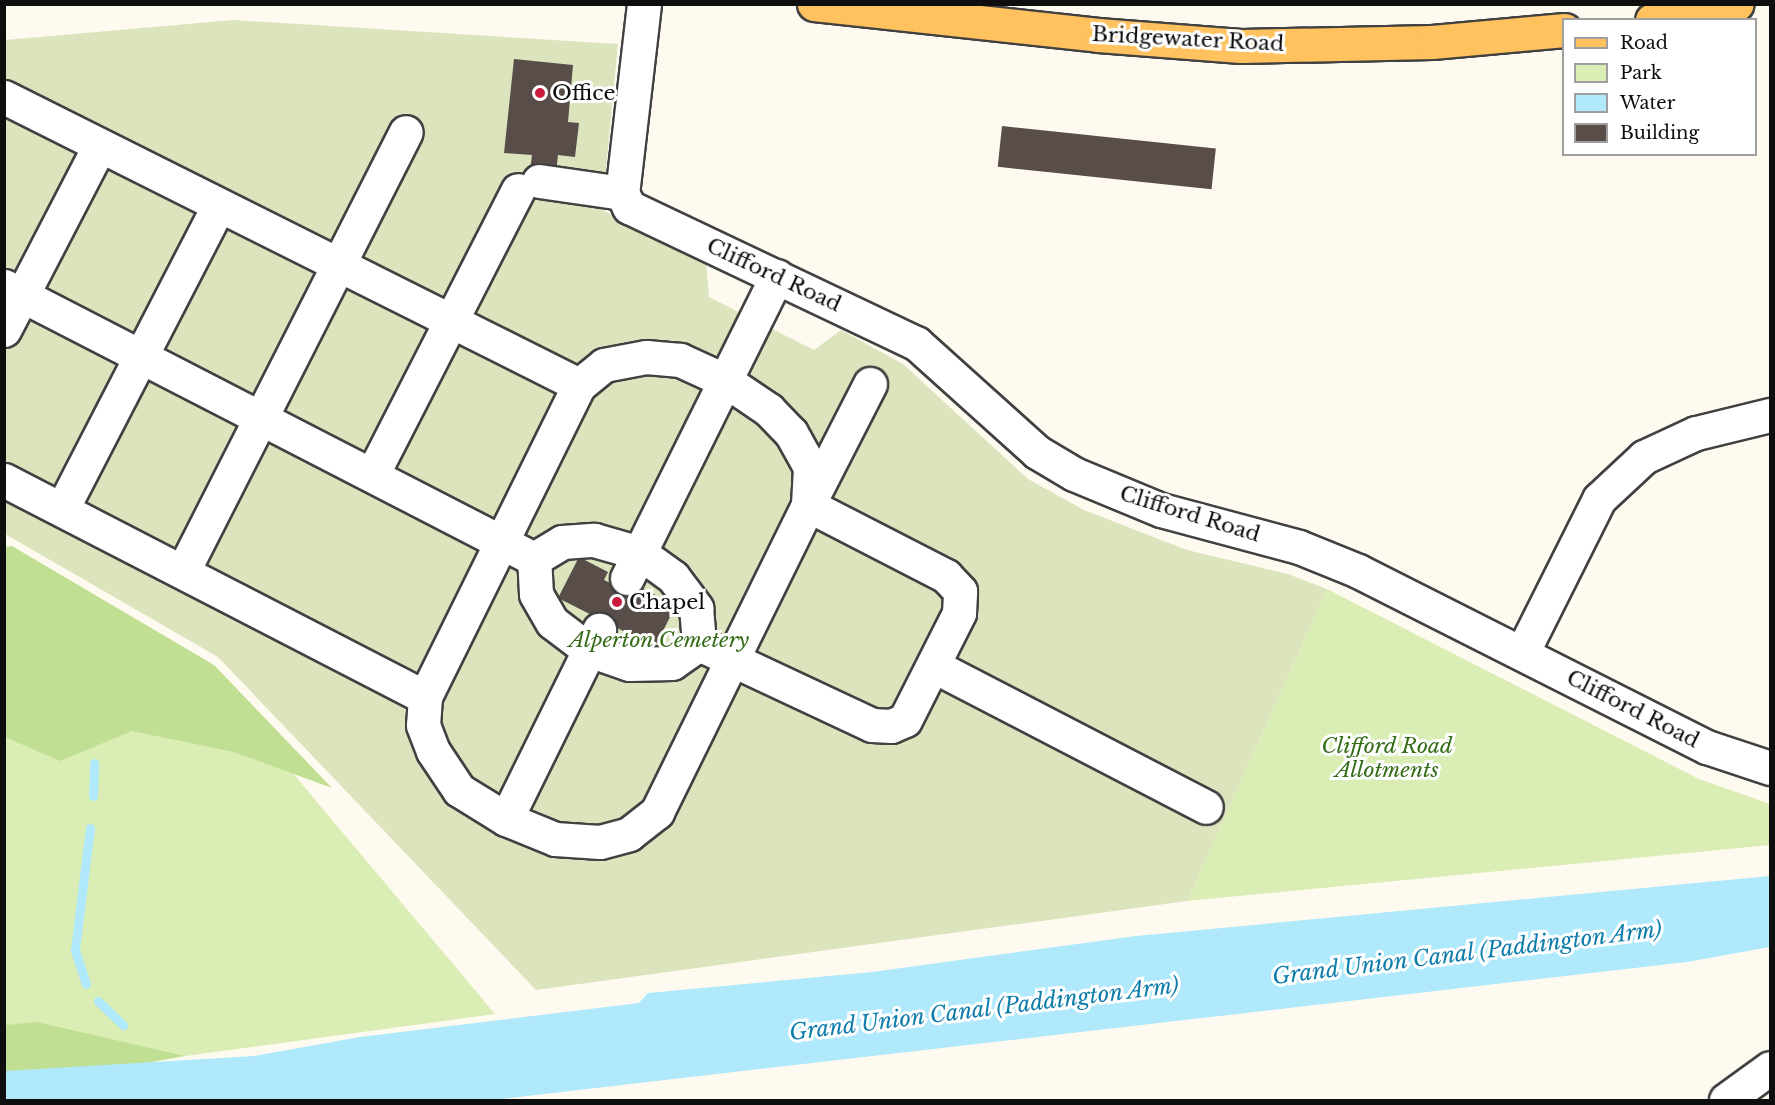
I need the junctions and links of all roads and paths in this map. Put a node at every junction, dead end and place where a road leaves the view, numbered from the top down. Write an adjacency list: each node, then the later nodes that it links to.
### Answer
1 (644, 4): 9 (street)
2 (814, 4): 5 (main road, Bridgewater Road)
3 (1737, 4): 4 (main road)
4 (1663, 18)
5 (1562, 30)
6 (4, 97): 8 (street)
7 (406, 132): 11 (street)
8 (100, 145): 10 (street); 13 (street)
9 (622, 193): 12 (street, Clifford Road); 14 (street)
10 (219, 205): 11 (street); 16 (street)
11 (338, 265): 14 (street); 21 (street)
12 (777, 276): 17 (street); 32 (street, Clifford Road)
13 (13, 291): 15 (street); 16 (street)
14 (451, 321): 19 (street); 22 (street)
15 (4, 330)
16 (140, 356): 21 (street); 25 (street)
17 (726, 381): 19 (street); 24 (street); 28 (street)
18 (870, 384): 24 (street)
19 (579, 385): 26 (street)
20 (1770, 415): 32 (street)
21 (260, 419): 22 (street); 29 (street)
22 (372, 475): 26 (street)
23 (4, 480): 25 (street)
24 (808, 505): 33 (street); 34 (street)
25 (62, 509): 29 (street)
26 (503, 542): 27 (street); 35 (street)
27 (534, 559): 28 (street); 30 (street)
28 (634, 566): 31 (street)
29 (183, 571): 35 (street)
30 (594, 640): 31 (street); 38 (street)
31 (699, 644): 33 (street)
32 (1522, 653): 36 (street, Clifford Road)
33 (732, 660): 34 (street); 38 (street)
34 (934, 666): 37 (street)
35 (425, 697): 38 (street)
36 (1770, 768)
37 (1206, 807)
38 (506, 819)
39 (1770, 1068): 40 (street)
40 (1726, 1101)

